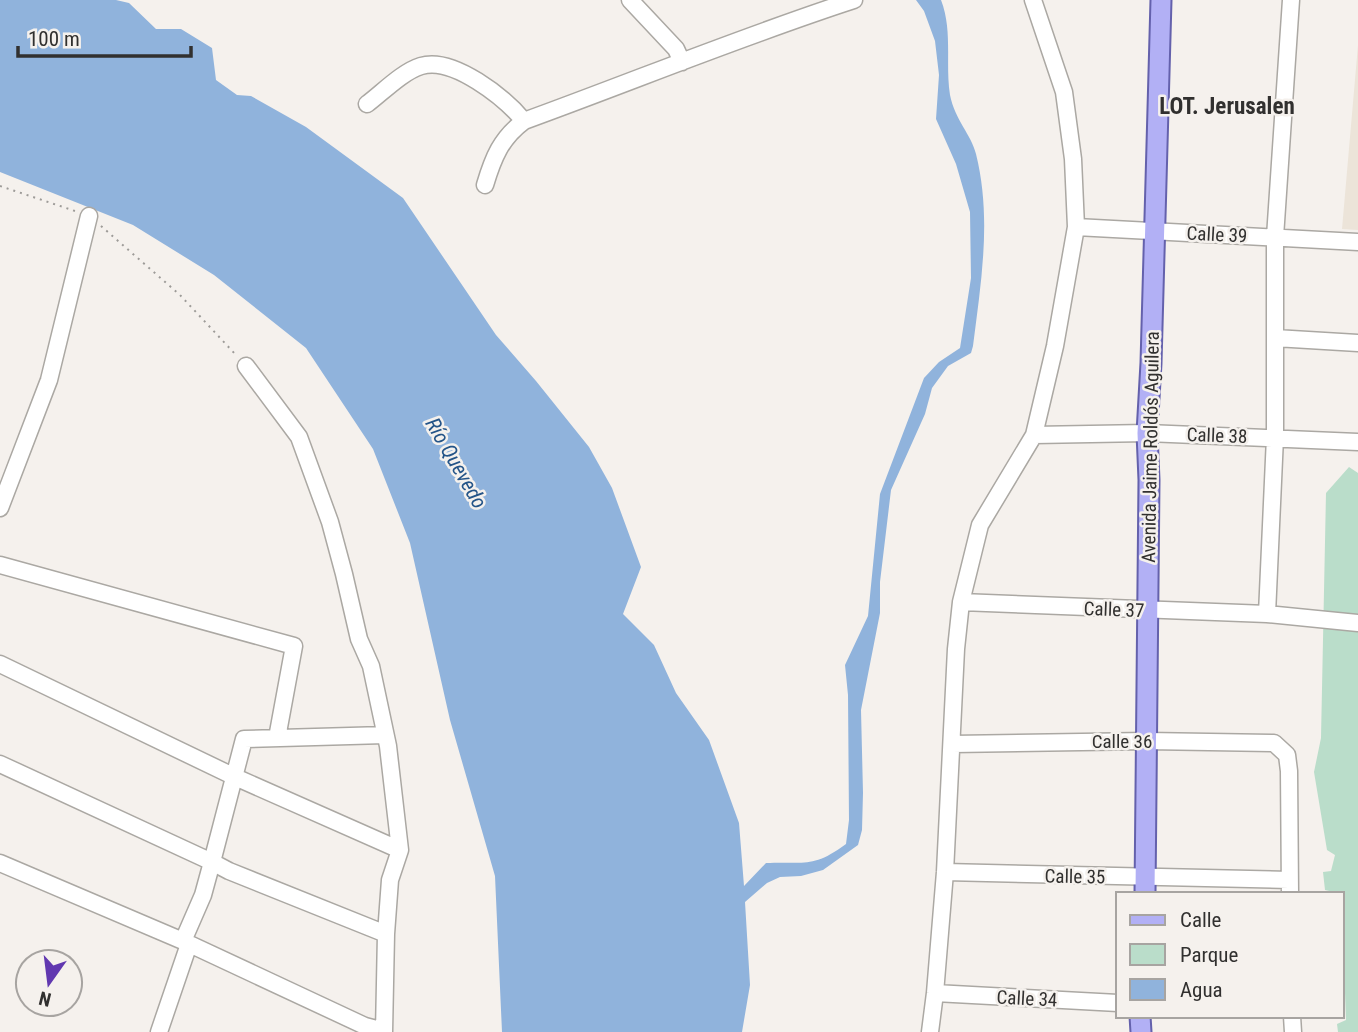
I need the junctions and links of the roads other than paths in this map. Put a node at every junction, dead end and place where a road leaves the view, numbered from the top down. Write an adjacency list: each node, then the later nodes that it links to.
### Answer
1 (630, 0): 6 (street)
2 (854, 0): 6 (street)
3 (1032, 0): 11 (street)
4 (1161, 0): 12 (main road, Avenida Jaime Roldós Aguilera)
5 (1291, 0): 13 (street)
6 (682, 62): 8 (street)
7 (367, 104): 8 (street)
8 (524, 121): 9 (street)
9 (485, 185)
10 (89, 216): 22 (street)
11 (1076, 227): 12 (street, Calle 39); 19 (street)
12 (1155, 231): 13 (street, Calle 39); 18 (main road, Avenida Jaime Roldós Aguilera)
13 (1275, 237): 14 (street, Calle 39); 15 (street)
14 (1358, 242)
15 (1275, 338): 16 (street); 20 (street)
16 (1358, 343)
17 (246, 366): 29 (street)
18 (1147, 433): 19 (street, Calle 38); 20 (street, Calle 38); 25 (main road, Avenida Jaime Roldós Aguilera)
19 (1034, 435): 24 (street)
20 (1275, 437): 21 (street, Calle 38); 26 (street)
21 (1358, 442)
22 (0, 508)
23 (0, 565): 30 (street)
24 (961, 602): 25 (street, Calle 37); 32 (street)
25 (1146, 610): 26 (street, Calle 37); 31 (main road, Avenida Jaime Roldós Aguilera)
26 (1267, 614): 27 (street, Calle 37)
27 (1358, 623)
28 (0, 664): 34 (street)
29 (385, 735): 30 (street); 35 (street)
30 (277, 738): 34 (street)
31 (1147, 741): 32 (street, Calle 36); 39 (main road, Avenida Jaime Roldós Aguilera); 40 (street, Calle 36)
32 (953, 744): 38 (street)
33 (0, 764): 36 (street)
34 (235, 777): 35 (street); 36 (street)
35 (400, 850): 41 (street)
36 (212, 862): 41 (street); 42 (street)
37 (0, 863): 42 (street)
38 (945, 872): 39 (street, Calle 35); 43 (street)
39 (1145, 886): 40 (street, Calle 35)
40 (1290, 887)
41 (386, 934): 45 (street)
42 (186, 942): 45 (street); 46 (street)
43 (935, 993): 44 (street, Calle 34); 47 (street)
44 (1116, 1003)
45 (384, 1031)
46 (159, 1032)
47 (930, 1032)

